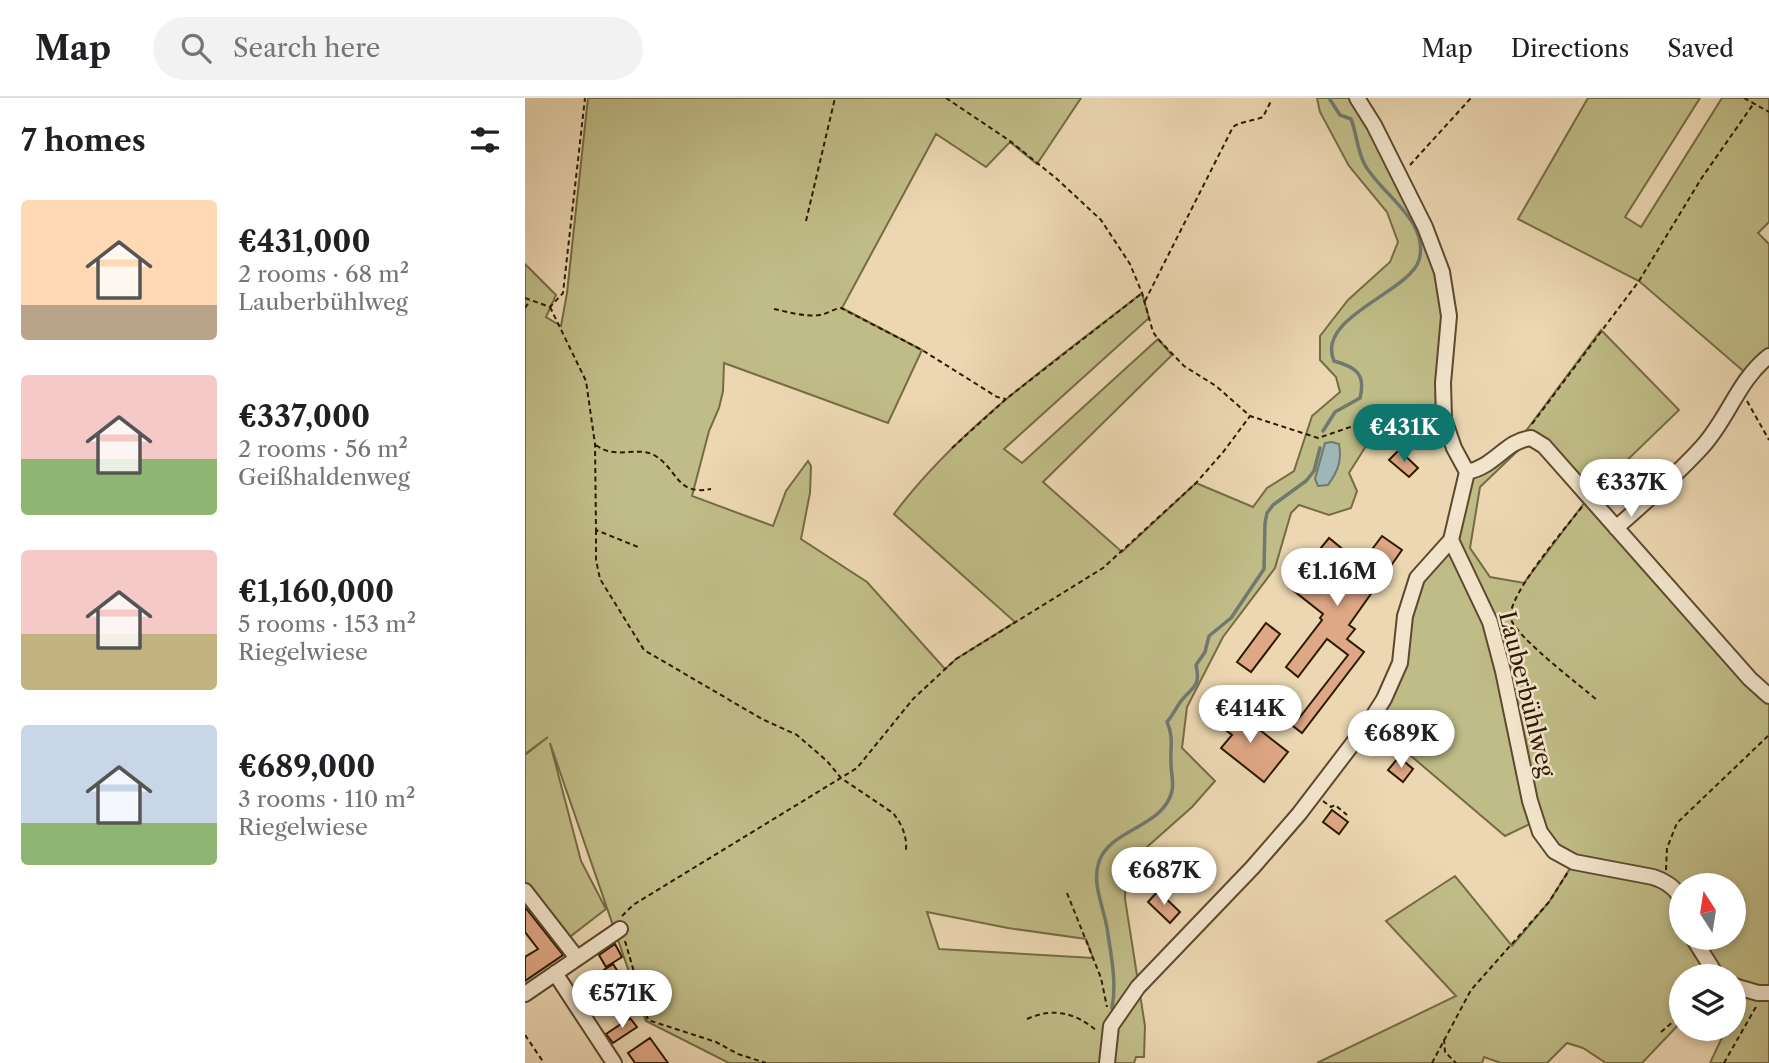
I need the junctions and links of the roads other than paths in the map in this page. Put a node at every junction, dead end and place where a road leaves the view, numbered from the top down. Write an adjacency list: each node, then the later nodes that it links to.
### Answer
1 (1357, 98): 3 (street)
2 (1769, 356): 4 (street)
3 (1467, 472): 4 (street); 5 (street)
4 (1616, 528): 6 (street)
5 (1451, 540): 7 (street, Lauberbühlweg); 14 (street)
6 (1769, 696)
7 (1669, 885)
8 (525, 891): 10 (street)
9 (620, 929): 10 (street)
10 (577, 957): 11 (street)
11 (555, 973): 12 (street); 13 (street)
12 (525, 994)
13 (614, 1063)
14 (1107, 1063)

